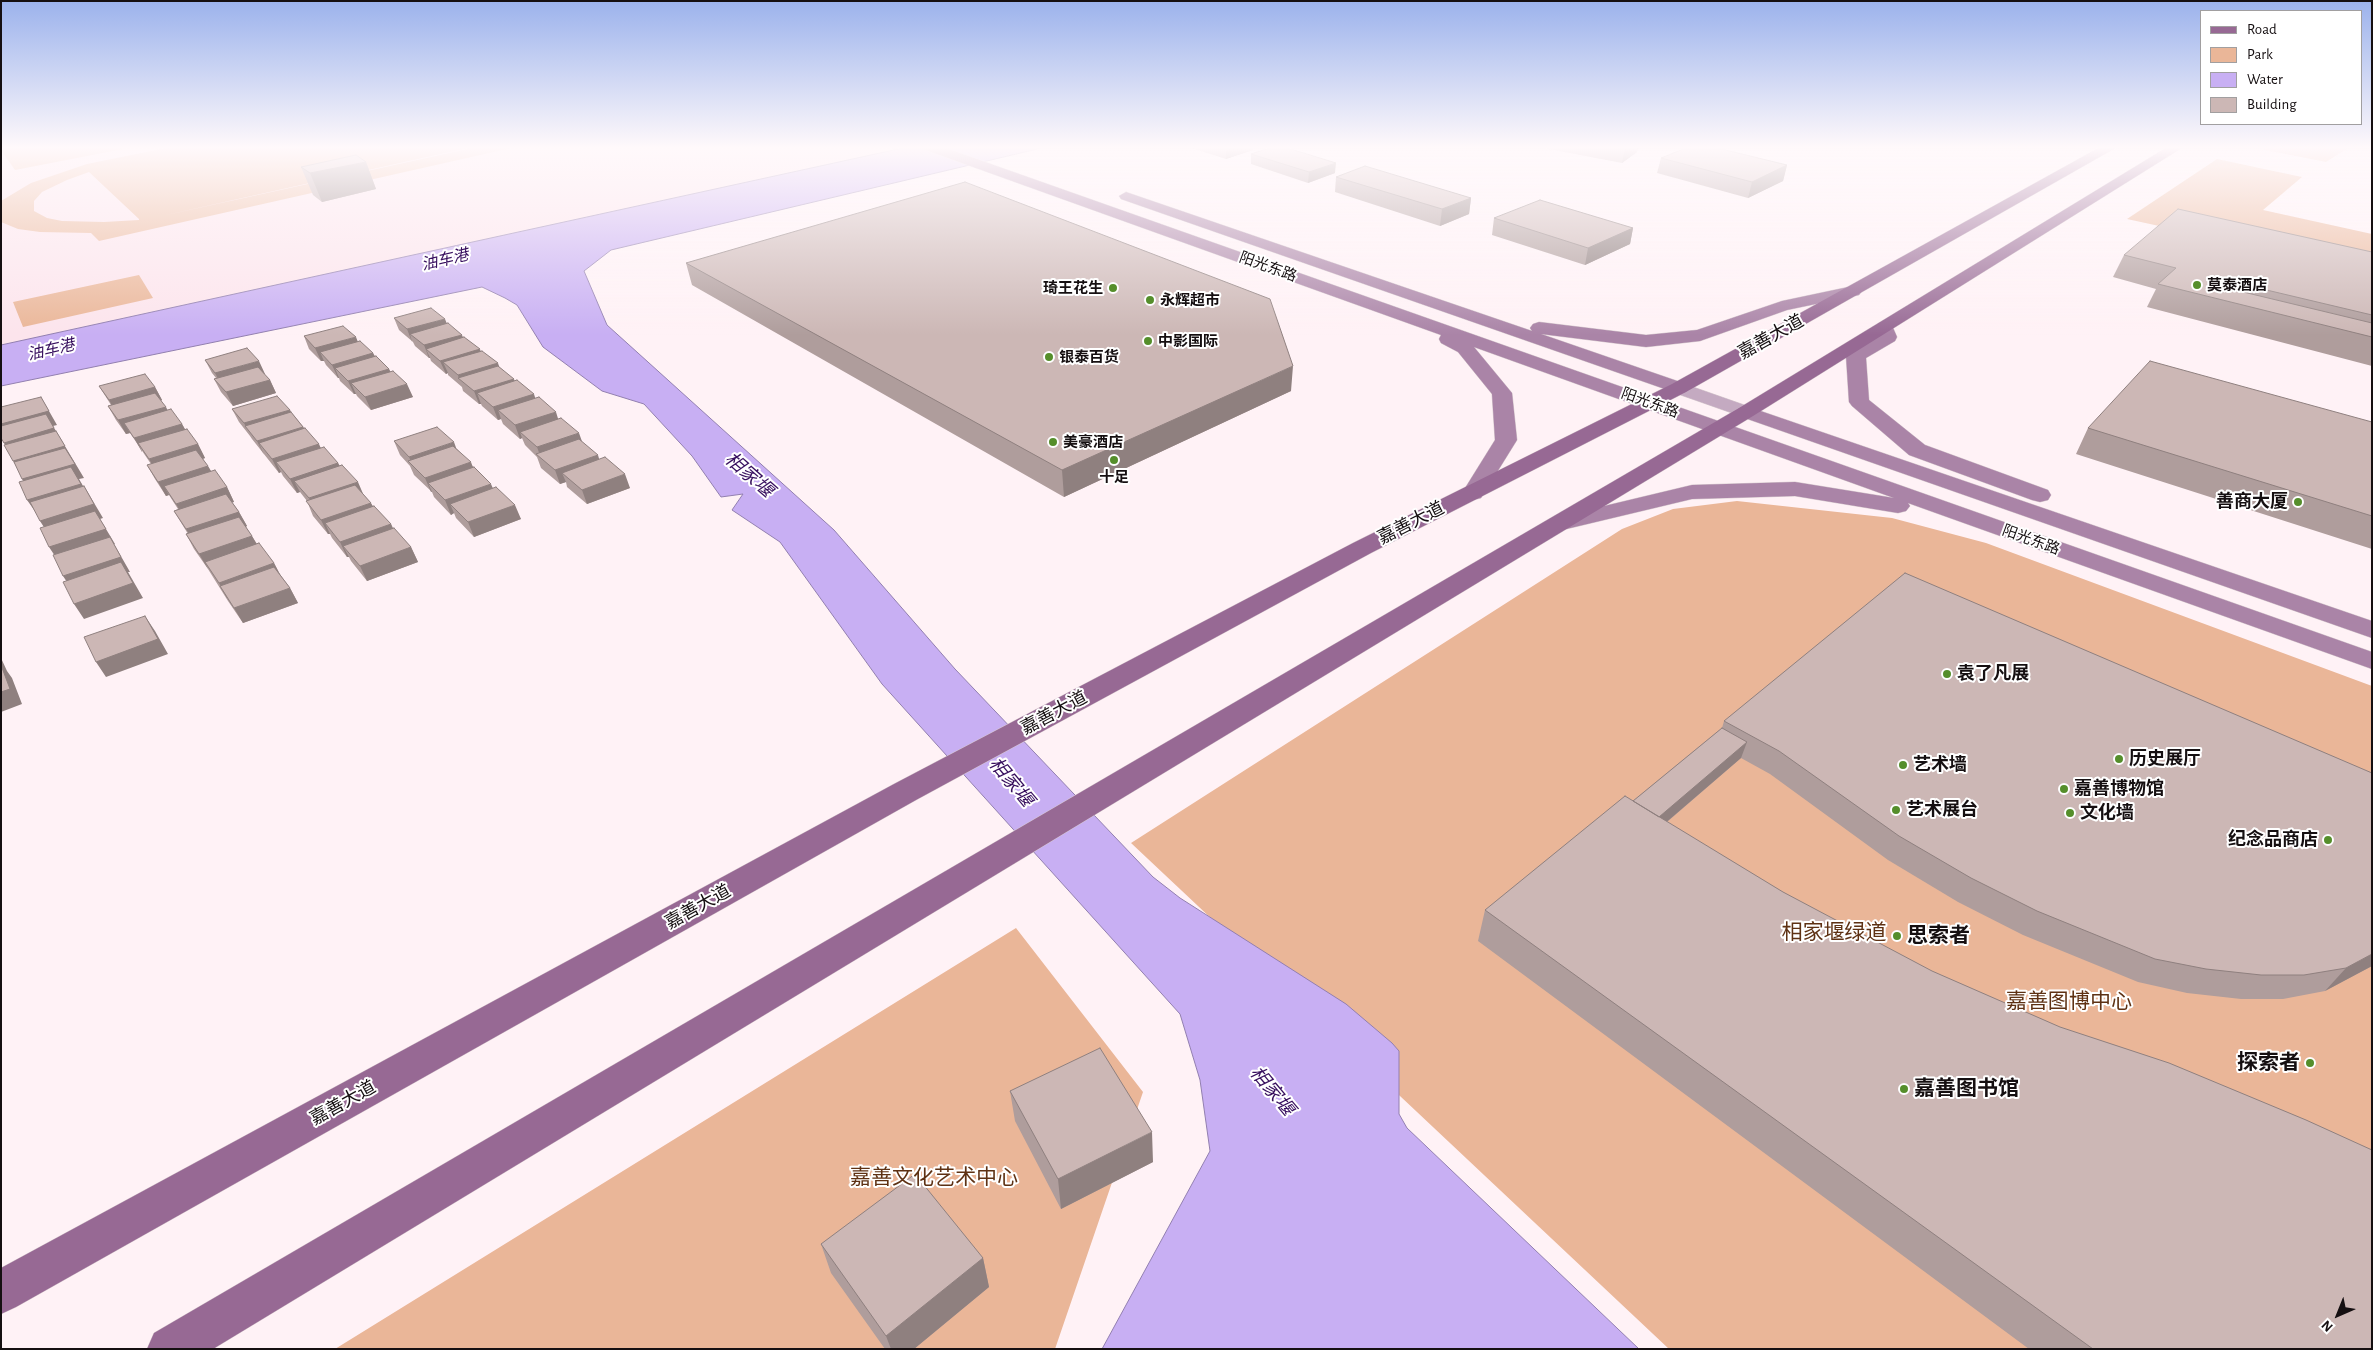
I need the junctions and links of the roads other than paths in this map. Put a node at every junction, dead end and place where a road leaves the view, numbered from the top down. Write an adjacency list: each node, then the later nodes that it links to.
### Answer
1 (1104, 209): 7 (main road, 阳光东路)
2 (1163, 209): 6 (main road, 阳光东路)
3 (1999, 209): 5 (main road, 嘉善大道)
4 (2076, 209): 8 (main road)
5 (1852, 291): 6 (main road); 9 (main road, 嘉善大道)
6 (1427, 301): 9 (main road, 阳光东路)
7 (1398, 313): 10 (main road, 阳光东路); 13 (main road)
8 (1885, 327): 11 (main road); 16 (main road)
9 (1679, 388): 10 (main road, 嘉善大道); 11 (street, 阳光东路)
10 (1651, 403): 12 (main road, 阳光东路); 13 (main road, 嘉善大道)
11 (1746, 412): 12 (main road); 16 (main road, 阳光东路)
12 (1717, 428): 14 (main road); 15 (main road, 阳光东路)
13 (1473, 493): 19 (main road, 嘉善大道)
14 (1558, 524): 15 (main road); 20 (main road)
15 (2010, 532): 18 (main road, 阳光东路)
16 (2154, 554): 17 (main road, 阳光东路)
17 (2372, 630)
18 (2372, 661)
19 (1, 1292)
20 (170, 1349)

